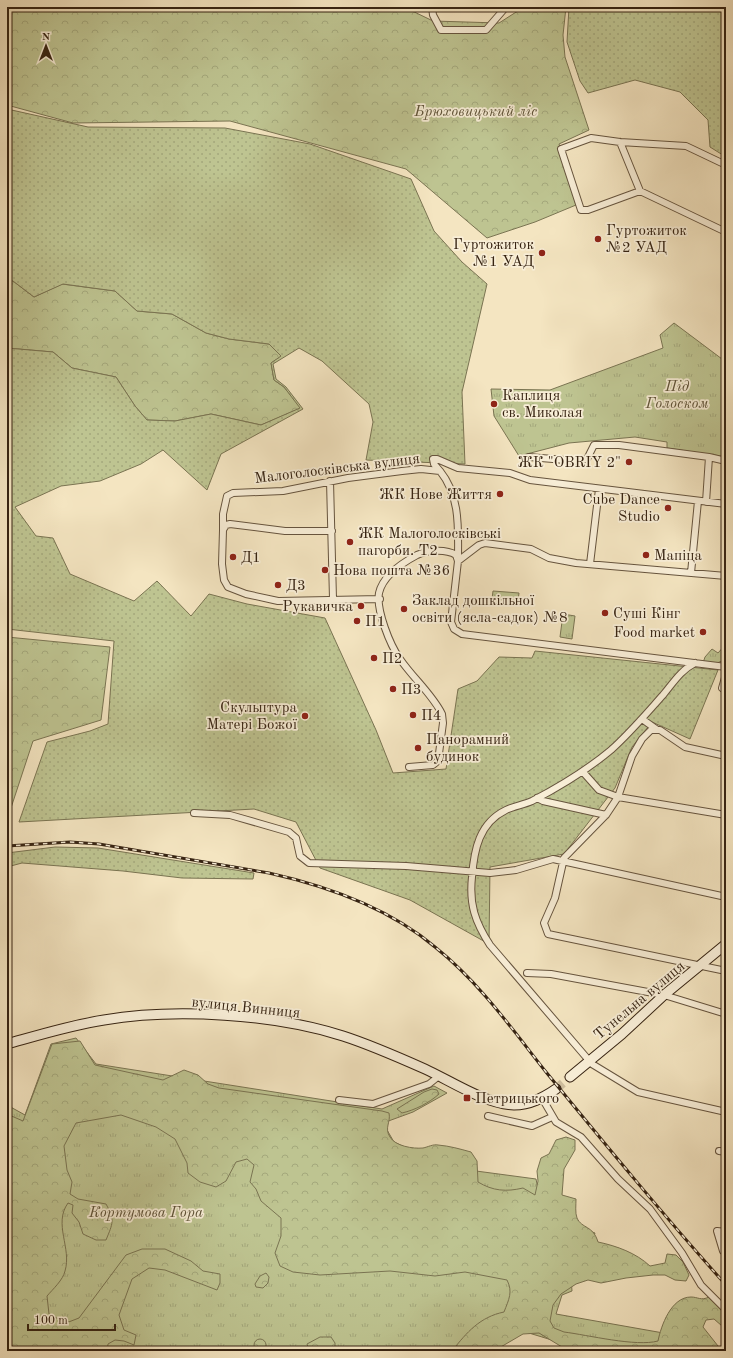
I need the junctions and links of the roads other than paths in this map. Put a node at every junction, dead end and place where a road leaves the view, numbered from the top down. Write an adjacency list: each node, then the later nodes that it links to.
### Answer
1 (432, 7): 2 (street)
2 (506, 7)
3 (620, 142): 4 (street); 5 (street); 5 (street)
4 (726, 165)
5 (640, 191): 6 (street)
6 (726, 232)
7 (529, 457): 8 (street)
8 (709, 457): 9 (street); 14 (street)
9 (726, 461)
10 (440, 471): 11 (street, Малоголосківська вулиця); 12 (street, Малоголосківська вулиця); 18 (street, Малоголосківська вулиця)
11 (330, 481): 16 (street, Малоголосківська вулиця); 17 (street)
12 (599, 489): 13 (street, Малоголосківська вулиця); 19 (street)
13 (698, 501): 14 (street, Малоголосківська вулиця); 20 (street)
14 (706, 502): 15 (street, Малоголосківська вулиця)
15 (726, 504)
16 (223, 530): 17 (street); 22 (street, Малоголосківська вулиця)
17 (332, 531): 22 (street)
18 (458, 561): 19 (street); 23 (street); 24 (street, Малоголосківська вулиця)
19 (590, 564): 20 (street)
20 (691, 574): 21 (street)
21 (726, 576)
22 (333, 599): 23 (street, Малоголосківська вулиця)
23 (380, 599): 31 (street)
24 (695, 663): 25 (street, Малоголосківська вулиця); 28 (street)
25 (726, 667)
26 (726, 674): 27 (street)
27 (726, 691)
28 (642, 719): 29 (street); 32 (street)
29 (656, 729): 30 (street); 33 (street)
30 (726, 756)
31 (409, 767)
32 (582, 772): 33 (street); 34 (street)
33 (618, 797): 36 (street); 37 (street)
34 (537, 798): 36 (street); 39 (street)
35 (194, 813): 39 (street)
36 (606, 815): 38 (street)
37 (726, 815)
38 (563, 860): 39 (street); 40 (street); 42 (street)
39 (472, 871): 48 (street)
40 (726, 897)
41 (726, 944): 42 (main road, Тунельна вулиця)
42 (700, 966): 43 (street); 45 (main road, Тунельна вулиця)
43 (726, 971)
44 (526, 973): 45 (street)
45 (664, 995): 46 (street); 48 (main road, Тунельна вулиця)
46 (726, 1014)
47 (7, 1044): 49 (main road, вулиця Винниця)
48 (589, 1060): 50 (main road, Тунельна вулиця); 54 (street)
49 (439, 1076): 52 (main road, вулиця Винниця); 53 (street)
50 (570, 1077)
51 (556, 1089): 52 (main road)
52 (542, 1098): 56 (street)
53 (339, 1100)
54 (726, 1112)
55 (488, 1116): 56 (street)
56 (552, 1117): 61 (street)
57 (719, 1151): 58 (street)
58 (726, 1152)
59 (726, 1232): 60 (street)
60 (726, 1254)
61 (726, 1310)

